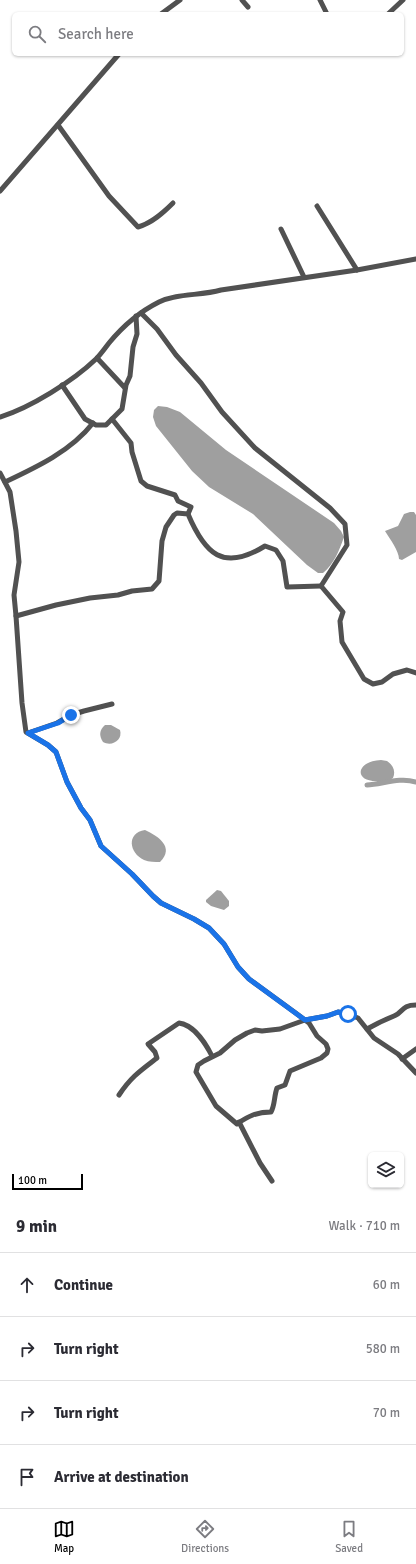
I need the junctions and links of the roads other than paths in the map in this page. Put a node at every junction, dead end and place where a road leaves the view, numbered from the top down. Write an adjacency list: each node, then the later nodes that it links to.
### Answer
1 (180, 0): 6 (street)
2 (242, 0): 5 (street)
3 (320, 0): 7 (street)
4 (403, 0): 8 (street)
5 (248, 7)
6 (164, 12)
7 (326, 12)
8 (390, 12)
9 (117, 56): 10 (street)
10 (58, 125): 11 (street); 12 (street)
11 (0, 191)
12 (173, 204)
13 (318, 206): 16 (street)
14 (281, 229): 17 (street)
15 (416, 259): 16 (street)
16 (357, 270): 17 (street)
17 (304, 277): 18 (street)
18 (138, 315): 19 (street); 21 (street); 28 (street)
19 (97, 358): 20 (street); 21 (street)
20 (62, 385): 22 (street); 24 (street)
21 (125, 388): 23 (street)
22 (0, 417)
23 (112, 419): 24 (street); 27 (street)
24 (93, 423): 26 (street)
25 (0, 473): 26 (street)
26 (5, 482): 29 (street)
27 (188, 514): 28 (street); 29 (street)
28 (321, 586): 30 (street)
29 (16, 616): 32 (street)
30 (416, 673)
31 (112, 704): 32 (street)
32 (28, 733): 34 (street)
33 (416, 1005): 35 (street)
34 (305, 1020): 35 (street); 37 (street); 41 (street)
35 (367, 1029): 38 (street)
36 (416, 1049): 38 (street)
37 (212, 1056): 40 (street); 41 (street)
38 (402, 1059): 39 (street)
39 (416, 1073)
40 (119, 1095)
41 (239, 1122): 42 (street)
42 (272, 1181)

